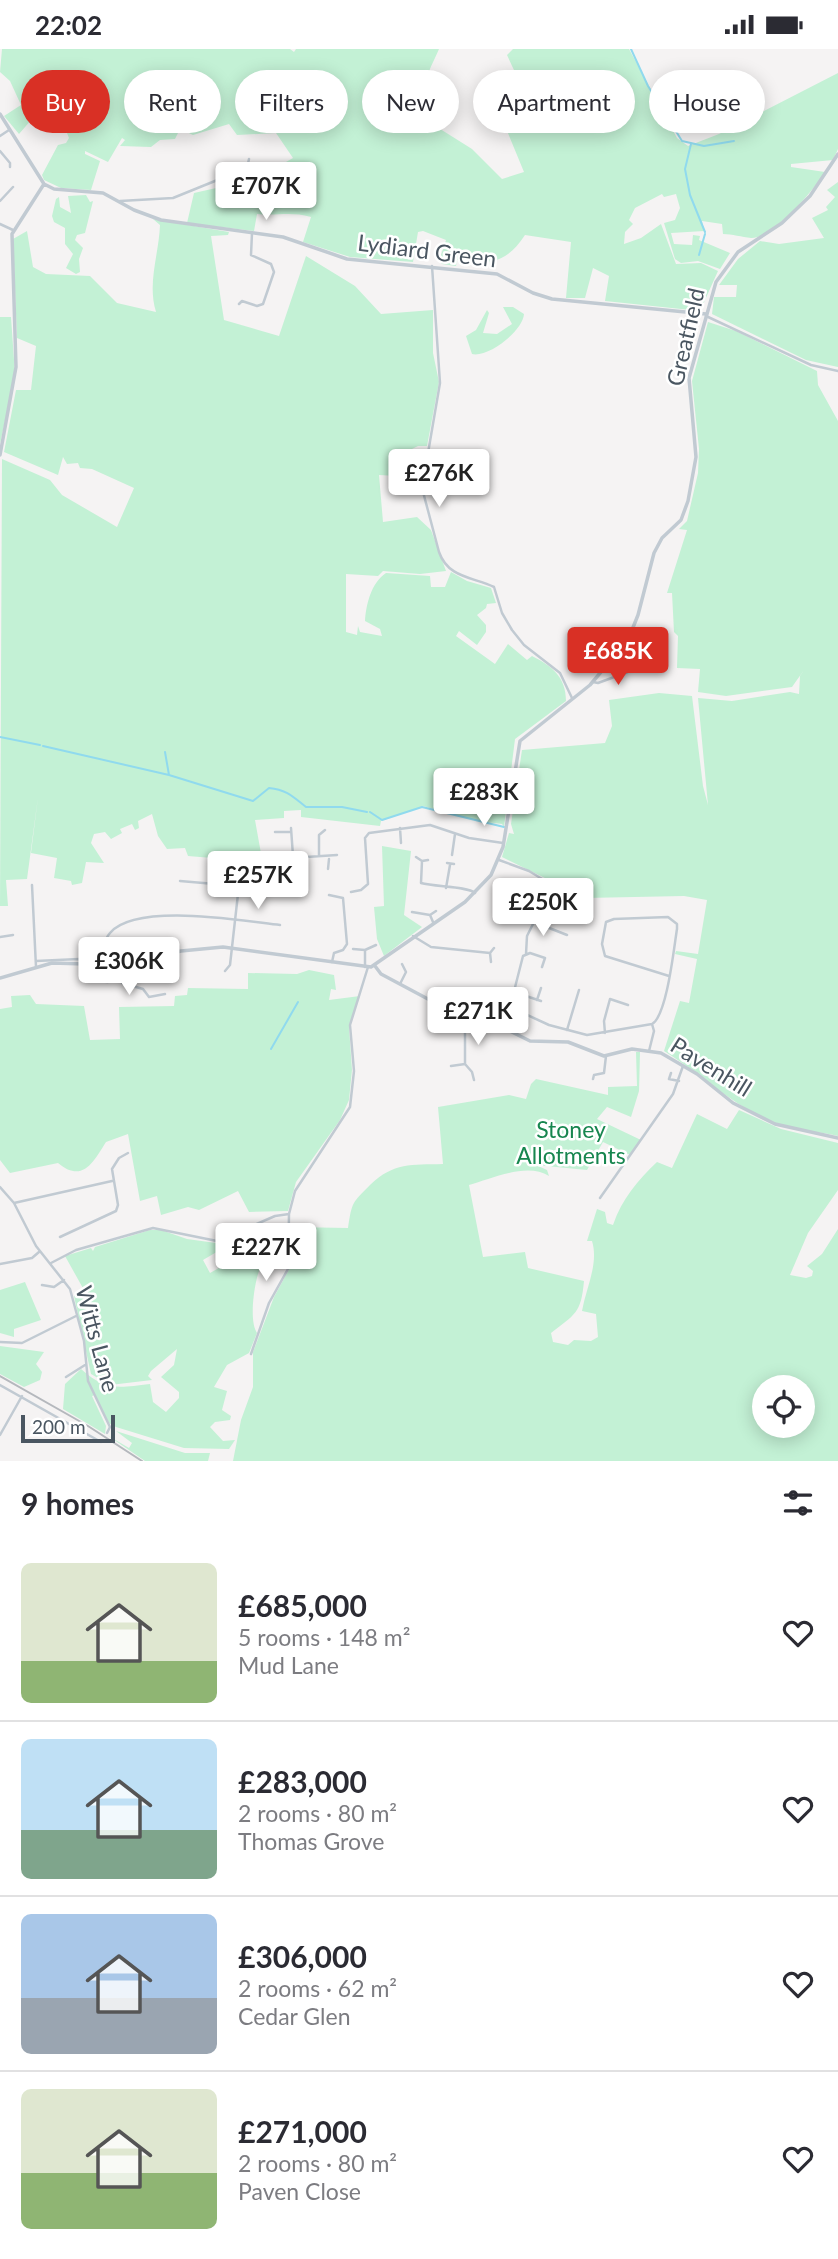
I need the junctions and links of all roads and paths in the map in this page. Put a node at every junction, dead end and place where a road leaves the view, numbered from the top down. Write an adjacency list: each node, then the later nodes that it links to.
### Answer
1 (0, 114): 2 (street)
2 (11, 128): 3 (street); 8 (street)
3 (0, 136)
4 (0, 151): 7 (street)
5 (838, 154): 17 (street, Greatfield)
6 (249, 159): 11 (street)
7 (10, 167)
8 (44, 184): 11 (street, Lydiard Green); 13 (street)
9 (13, 187): 10 (street)
10 (0, 201)
11 (119, 202): 14 (street, Lydiard Green)
12 (0, 224): 13 (street)
13 (13, 230): 19 (street)
14 (252, 233): 15 (street, Lydiard Green); 16 (street)
15 (432, 266): 17 (street, Lydiard Green); 22 (street)
16 (241, 301)
17 (706, 315): 18 (street); 21 (street, Greatfield)
18 (838, 371)
19 (0, 455)
20 (644, 666): 21 (street)
21 (593, 681): 22 (street, Greatfield)
22 (572, 698): 28 (street, Greatfield)
23 (400, 828): 26 (street); 27 (street); 48 (street)
24 (325, 830): 32 (street)
25 (275, 832): 31 (street)
26 (455, 834): 28 (street); 30 (street)
27 (401, 843)
28 (503, 843): 36 (street, Greatfield)
29 (337, 855): 33 (street)
30 (452, 855)
31 (293, 857): 32 (street); 40 (street)
32 (318, 857): 33 (street)
33 (329, 857): 39 (street)
34 (416, 857): 37 (street)
35 (428, 860): 37 (street)
36 (499, 860): 49 (street); 53 (street)
37 (422, 861): 43 (street)
38 (450, 864): 46 (street)
39 (328, 869)
40 (275, 870): 42 (street); 45 (street)
41 (180, 881): 45 (street)
42 (295, 883)
43 (421, 883): 46 (street); 47 (street)
44 (32, 885): 73 (street)
45 (238, 886): 58 (street)
46 (446, 888): 49 (street)
47 (419, 889)
48 (351, 892)
49 (475, 893): 59 (street)
50 (329, 895): 51 (street)
51 (335, 895): 52 (street); 74 (street)
52 (335, 902)
53 (571, 910)
54 (436, 911): 57 (street)
55 (510, 911): 60 (street)
56 (412, 912): 57 (street)
57 (429, 915): 59 (street)
58 (234, 920): 61 (street); 67 (street); 80 (street)
59 (433, 922): 64 (street)
60 (534, 922): 62 (street); 72 (street)
61 (280, 925)
62 (565, 934)
63 (13, 935): 65 (street)
64 (413, 936): 71 (street); 81 (street)
65 (0, 937)
66 (376, 945): 70 (street)
67 (231, 947): 74 (street); 78 (street); 85 (street)
68 (494, 948): 71 (street)
69 (353, 950): 70 (street)
70 (365, 950): 83 (street)
71 (490, 953): 75 (street)
72 (526, 954): 84 (street); 92 (street)
73 (36, 961): 77 (street); 82 (street)
74 (332, 962): 83 (street)
75 (491, 962)
76 (405, 964): 89 (street)
77 (82, 965): 79 (street); 82 (street)
78 (118, 965): 80 (street); 93 (street)
79 (91, 966): 80 (street); 88 (street)
80 (105, 966)
81 (375, 966): 83 (street); 89 (street, Pavenhill)
82 (36, 967): 87 (street)
83 (367, 967): 118 (street)
84 (542, 967)
85 (228, 970)
86 (668, 977): 86 (street); 99 (street)
87 (0, 978)
88 (108, 982)
89 (400, 984): 98 (street, Pavenhill)
90 (541, 988): 92 (street)
91 (579, 990): 101 (street)
92 (514, 992): 97 (street)
93 (165, 994)
94 (605, 997): 95 (street)
95 (610, 999): 96 (street); 102 (street)
96 (628, 1005)
97 (510, 1007): 100 (street); 101 (street)
98 (465, 1013): 100 (street, Pavenhill); 105 (street)
99 (652, 1024): 102 (street); 103 (street)
100 (499, 1025): 104 (street, Pavenhill)
101 (567, 1030): 102 (street)
102 (604, 1033)
103 (649, 1051): 104 (street, Pavenhill); 107 (street, Pavenhill)
104 (607, 1056): 109 (street)
105 (465, 1064): 106 (street); 110 (street)
106 (452, 1066)
107 (683, 1066): 111 (street); 112 (street, Pavenhill)
108 (671, 1073): 111 (street)
109 (593, 1079)
110 (474, 1080)
111 (679, 1081): 116 (street)
112 (838, 1138)
113 (128, 1153): 114 (street)
114 (112, 1181): 117 (street); 119 (street)
115 (0, 1187): 117 (street, Witts Lane)
116 (600, 1198)
117 (14, 1203): 120 (street, Witts Lane)
118 (289, 1214): 121 (street); 127 (street)
119 (60, 1237)
120 (40, 1251): 121 (street, Witts Lane); 122 (street)
121 (51, 1263): 123 (street, Witts Lane)
122 (0, 1264)
123 (65, 1280): 124 (street); 125 (street, Witts Lane)
124 (42, 1285)
125 (76, 1316): 126 (street); 128 (street, Witts Lane)
126 (0, 1342)
127 (251, 1354)
128 (85, 1365): 129 (street); 134 (street, Witts Lane)
129 (66, 1377)
130 (0, 1385): 131 (street)
131 (22, 1396): 132 (street); 135 (street)
132 (77, 1427): 133 (street); 136 (street)
133 (74, 1433)
134 (107, 1433)
135 (1, 1436)
136 (101, 1442)

